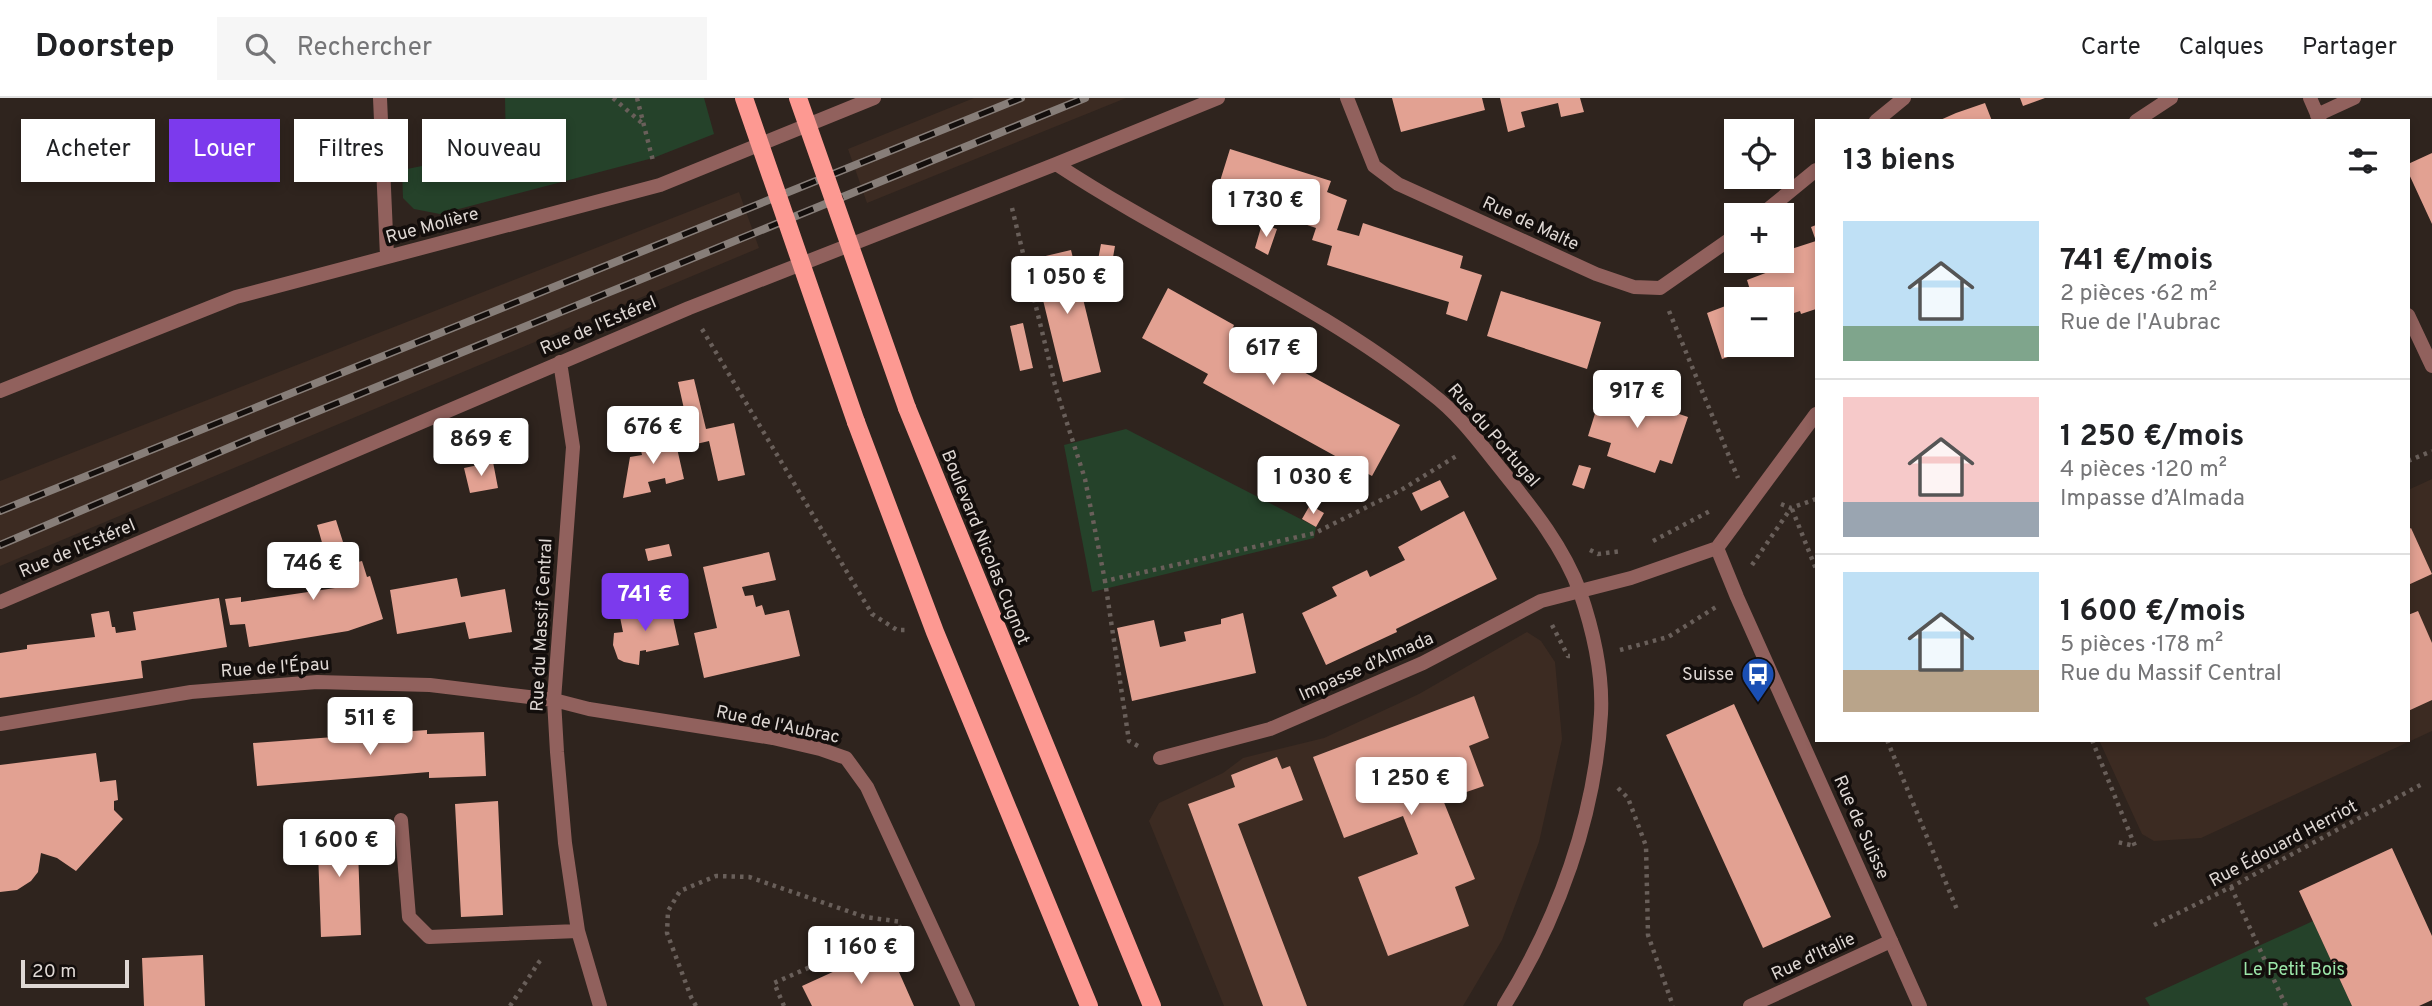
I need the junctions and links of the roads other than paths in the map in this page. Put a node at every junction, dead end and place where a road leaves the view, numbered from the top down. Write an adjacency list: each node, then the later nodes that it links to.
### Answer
1 (380, 98): 18 (street)
2 (744, 98): 35 (main road, bridge)
3 (798, 98): 36 (main road, Boulevard Nicolas Cugnot, bridge)
4 (874, 98): 18 (street, Rue Molière)
5 (1218, 98): 14 (street, Rue de l'Estérel)
6 (1347, 98): 17 (street, Rue de Malte)
7 (1904, 98): 12 (street)
8 (2171, 98): 13 (street)
9 (2310, 98): 11 (street)
10 (2354, 98): 11 (street)
11 (2319, 118)
12 (1878, 119)
13 (2139, 119)
14 (1056, 164): 20 (street, Rue de l'Estérel); 25 (street, Rue du Portugal)
15 (1815, 171): 16 (street)
16 (1775, 203)
17 (1724, 243)
18 (387, 256): 22 (street, Rue Molière)
19 (2410, 319): 21 (street)
20 (560, 362): 26 (street, Rue de l'Estérel); 27 (street, Rue du Massif Central)
21 (2432, 366)
22 (0, 391)
23 (1815, 415): 24 (street)
24 (1717, 548): 25 (street, Impasse d’Almada); 32 (street, Rue de Suisse)
25 (1580, 592): 29 (street, Impasse d’Almada); 37 (street, Rue du Portugal)
26 (0, 602)
27 (554, 700): 28 (street, Rue de l'Épau); 31 (street, Rue du Massif Central); 34 (street, Rue de l'Aubrac)
28 (0, 724)
29 (1160, 758)
30 (401, 820): 31 (street)
31 (578, 931): 33 (street, Rue du Massif Central)
32 (1891, 942): 38 (street, Rue d'Italie); 39 (street, Rue de Suisse)
33 (600, 1006)
34 (968, 1006)
35 (1089, 1006)
36 (1152, 1006)
37 (1504, 1006)
38 (1750, 1006)
39 (1920, 1006)

